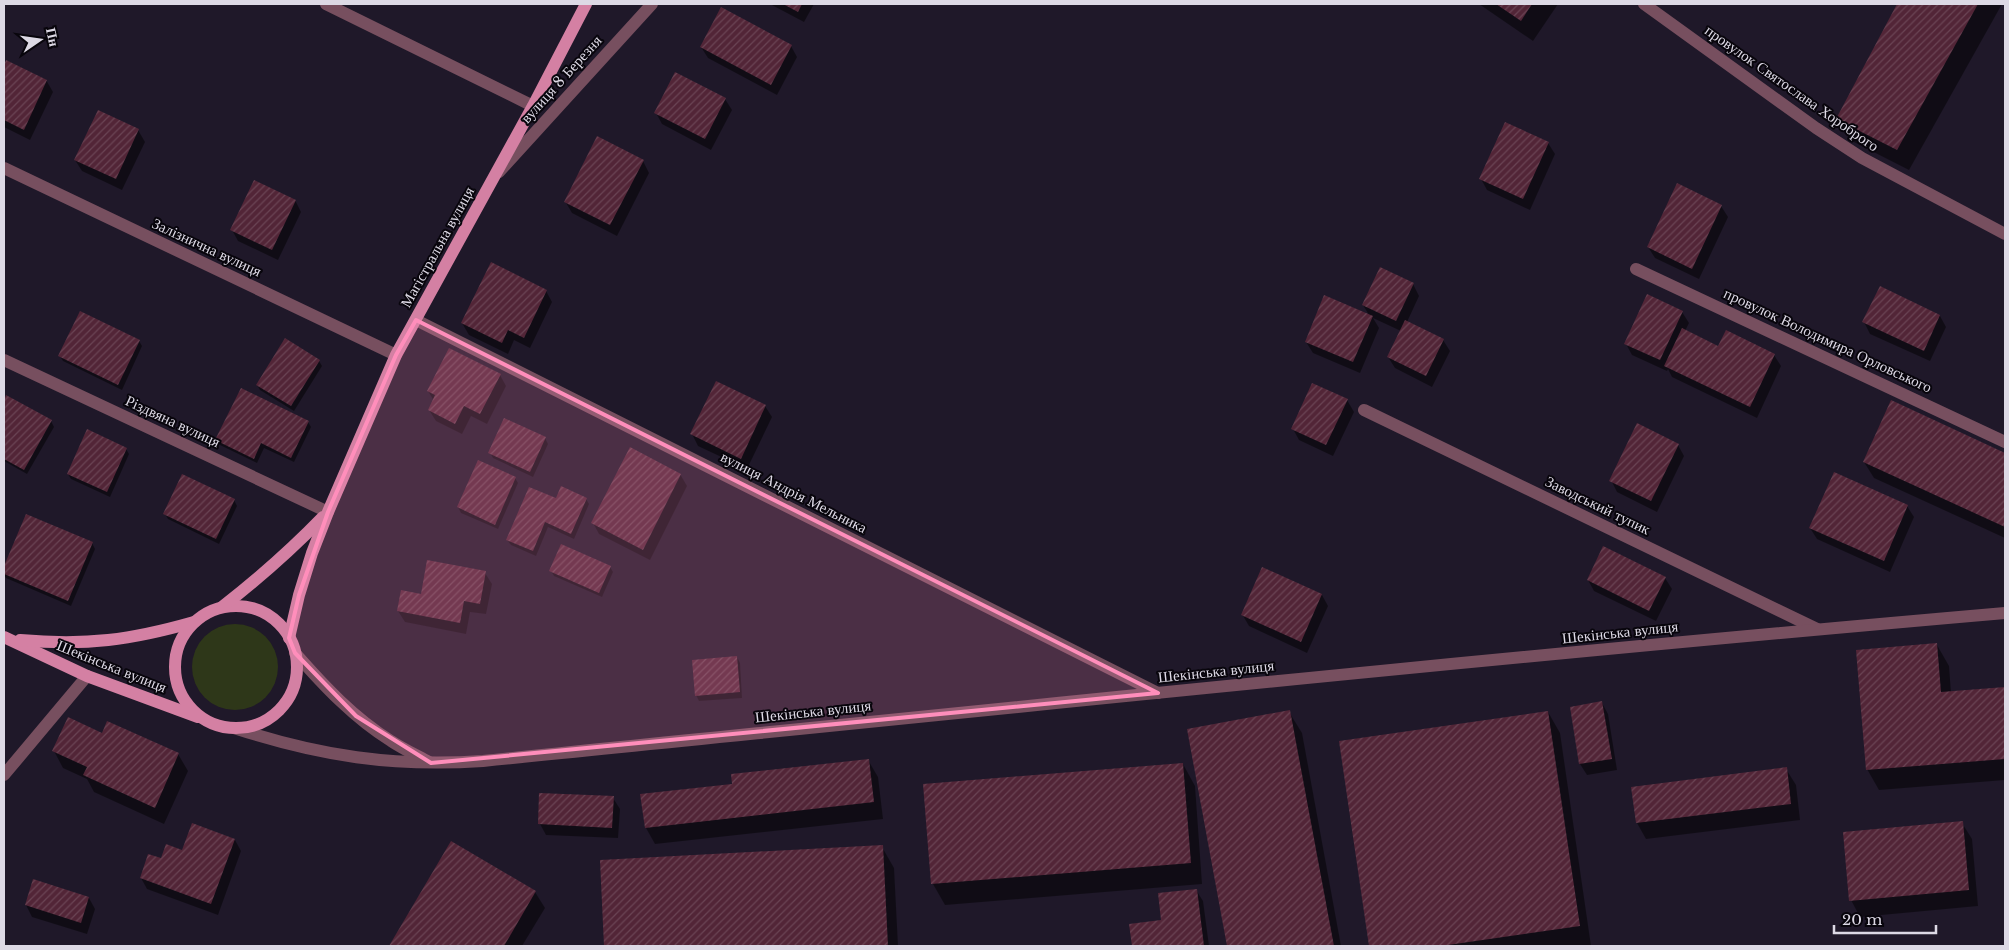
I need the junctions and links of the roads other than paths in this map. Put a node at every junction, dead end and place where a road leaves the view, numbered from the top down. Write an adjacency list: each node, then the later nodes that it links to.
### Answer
1 (326, 4): 5 (street)
2 (586, 4): 5 (main road, Магістральна вулиця)
3 (652, 4): 7 (street, вулиця 8 Березня)
4 (1644, 4): 8 (street, провулок Святослава Хороброго)
5 (533, 106): 7 (main road, Магістральна вулиця)
6 (4, 168): 11 (street, Залізнична вулиця)
7 (494, 177): 10 (main road, Магістральна вулиця)
8 (2005, 234)
9 (1636, 268): 14 (street, провулок Володимира Орловського)
10 (416, 320): 11 (main road, Магістральна вулиця); 24 (street, вулиця Андрія Мельника)
11 (396, 355): 15 (main road, Магістральна вулиця)
12 (4, 360): 15 (street, Різдвяна вулиця)
13 (1364, 410): 19 (street, Заводський тупик)
14 (2005, 442)
15 (328, 512): 16 (main road, Магістральна вулиця); 21 (main road, Магістральна вулиця)
16 (221, 608): 18 (main road); 21 (main road)
17 (2005, 613): 19 (street, Шекінська вулиця)
18 (194, 622): 20 (main road, Шекінська вулиця); 25 (main road)
19 (1817, 629): 24 (street, Шекінська вулиця)
20 (7, 638): 23 (main road, Шекінська вулиця)
21 (290, 638): 22 (main road)
22 (295, 653): 26 (main road); 27 (street)
23 (86, 676): 25 (main road, Шекінська вулиця); 28 (street)
24 (1158, 693): 27 (street, Шекінська вулиця)
25 (203, 719): 26 (main road)
26 (234, 728): 27 (street, Шекінська вулиця)
27 (431, 763)
28 (4, 775)

